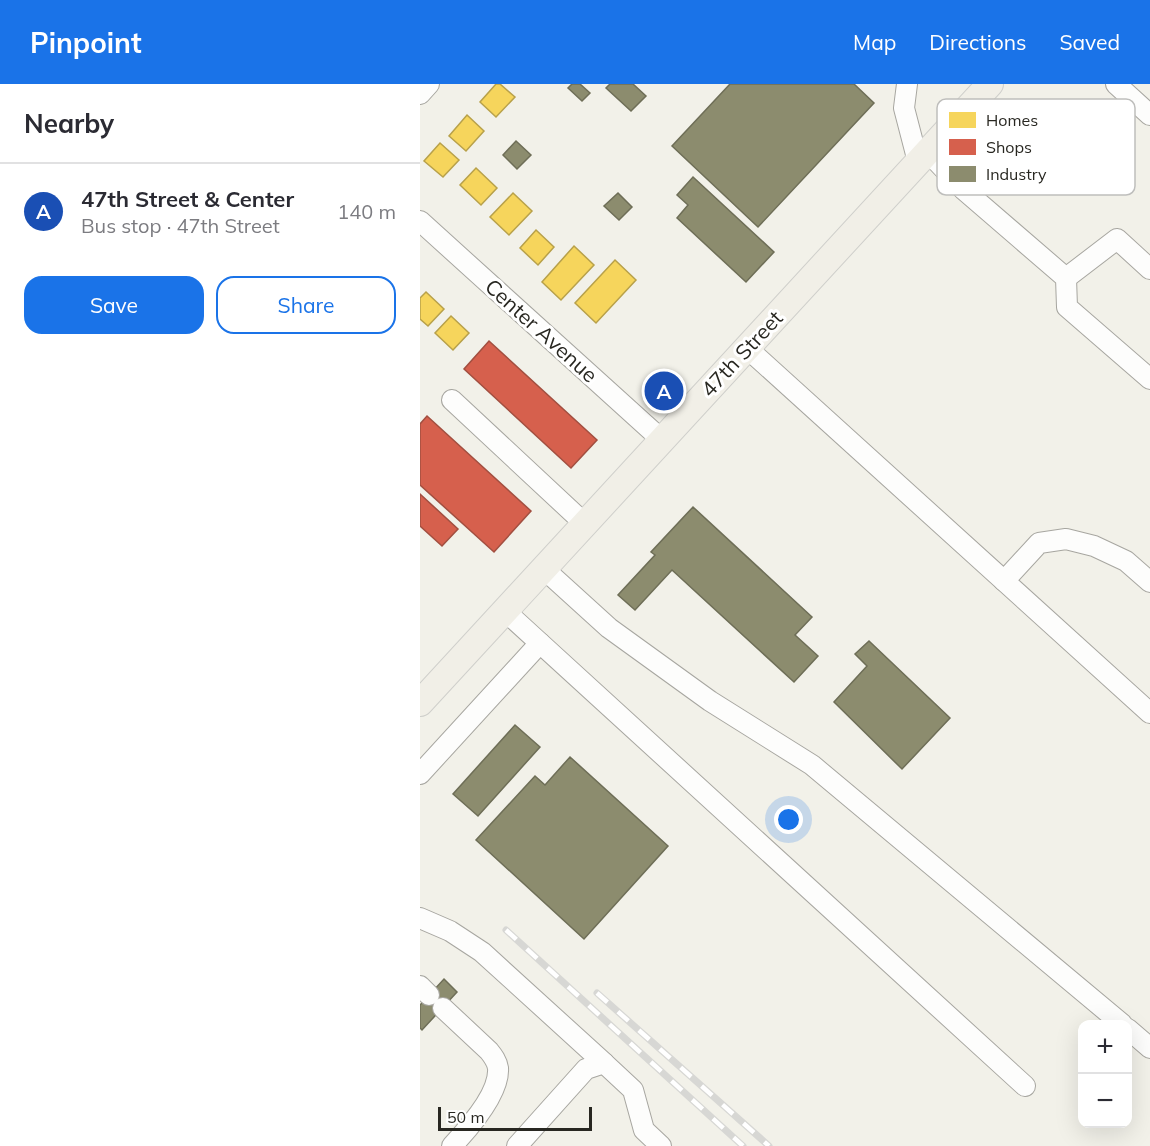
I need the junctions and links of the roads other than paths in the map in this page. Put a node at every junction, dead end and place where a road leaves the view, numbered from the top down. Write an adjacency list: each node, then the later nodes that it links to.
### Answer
1 (429, 84): 5 (street)
2 (907, 84): 11 (street)
3 (990, 84): 6 (main road, 47th Street)
4 (1116, 84): 7 (street)
5 (420, 94)
6 (976, 99)
7 (1132, 99)
8 (1135, 101): 9 (street)
9 (1150, 115)
10 (937, 142): 11 (main road, 47th Street)
11 (923, 157): 12 (street); 17 (main road, 47th Street)
12 (937, 168)
13 (970, 195): 16 (street)
14 (420, 221): 20 (street, Center Avenue)
15 (1150, 269): 16 (street)
16 (1066, 278): 18 (street)
17 (747, 348): 20 (main road, 47th Street); 23 (street)
18 (1150, 380)
19 (452, 400): 21 (street)
20 (662, 440): 21 (main road, 47th Street)
21 (585, 524): 22 (main road, 47th Street)
22 (544, 568): 25 (main road, 47th Street); 32 (street)
23 (1004, 581): 24 (street); 28 (street)
24 (1150, 582)
25 (505, 611): 26 (street); 27 (main road, 47th Street)
26 (540, 644): 29 (street); 36 (street)
27 (420, 703)
28 (1150, 713)
29 (420, 774)
30 (420, 918): 35 (street)
31 (431, 996): 37 (street)
32 (1117, 1020)
33 (1132, 1032): 34 (street)
34 (1150, 1048)
35 (604, 1063): 38 (street); 39 (street)
36 (1025, 1086)
37 (452, 1146)
38 (516, 1146)
39 (662, 1146)

